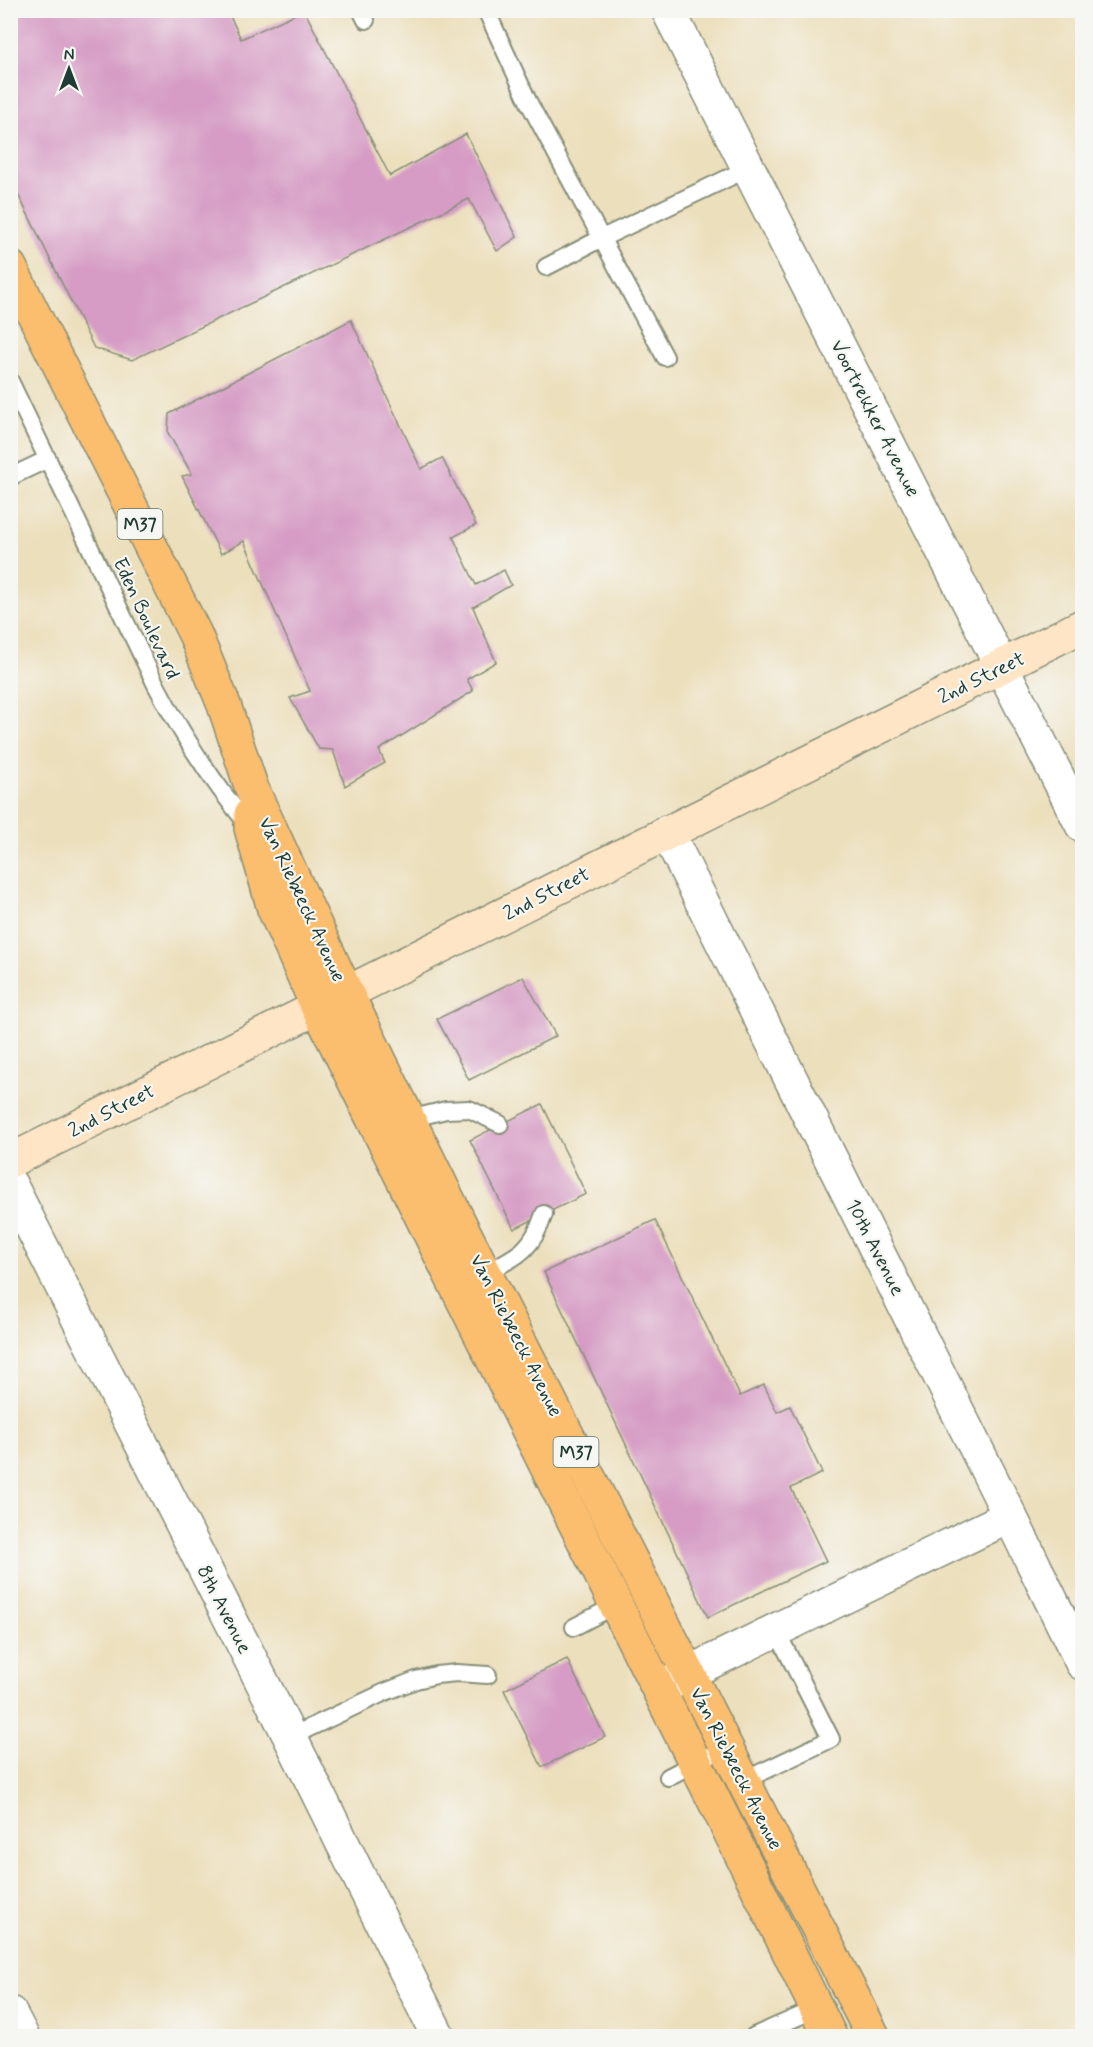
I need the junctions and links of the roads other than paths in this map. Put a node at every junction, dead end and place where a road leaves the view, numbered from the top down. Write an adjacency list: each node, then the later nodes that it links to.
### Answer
1 (486, 10): 4 (lane)
2 (668, 10): 3 (street, Voortrekker Avenue)
3 (747, 169): 4 (lane); 12 (street, Voortrekker Avenue)
4 (600, 239): 6 (lane); 7 (lane)
5 (10, 267): 13 (main road, Van Riebeeck Avenue / M37)
6 (546, 267)
7 (665, 357)
8 (10, 381): 9 (lane, Eden Boulevard)
9 (48, 459): 10 (lane); 15 (lane, Eden Boulevard)
10 (10, 477)
11 (1083, 626): 12 (main road, 2nd Street)
12 (1002, 666): 14 (street, Voortrekker Avenue); 16 (main road, 2nd Street)
13 (252, 789): 15 (main road, Van Riebeeck Avenue / M37); 17 (main road, Van Riebeeck Avenue / M37)
14 (1083, 825)
15 (251, 828): 17 (main road, Van Riebeeck Avenue / M37)
16 (667, 832): 17 (main road, 2nd Street); 24 (street, 10th Avenue)
17 (332, 1001): 18 (main road, Van Riebeeck Avenue / M37); 20 (main road, 2nd Street)
18 (394, 1125): 19 (lane); 23 (main road, Van Riebeeck Avenue / M37); 25 (main road, Van Riebeeck Avenue / M37)
19 (500, 1125)
20 (10, 1161)
21 (10, 1184): 32 (street, 8th Avenue)
22 (544, 1214): 23 (lane)
23 (485, 1274): 29 (main road, Van Riebeeck Avenue / M37)
24 (1010, 1516): 27 (street); 28 (street, 10th Avenue)
25 (616, 1605): 26 (lane); 31 (main road, Van Riebeeck Avenue / M37)
26 (574, 1627)
27 (776, 1630): 29 (street); 35 (lane)
28 (1083, 1664)
29 (688, 1673): 31 (street); 33 (main road, Van Riebeeck Avenue / M37)
30 (488, 1675): 32 (lane)
31 (659, 1690): 34 (main road, Van Riebeeck Avenue / M37)
32 (290, 1737): 39 (street, 8th Avenue)
33 (726, 1747): 34 (lane); 35 (main road, Van Riebeeck Avenue / M37)
34 (682, 1770): 37 (main road, Van Riebeeck Avenue / M37)
35 (743, 1781): 41 (main road, Van Riebeeck Avenue / M37)
36 (10, 2013): 38 (street)
37 (823, 2023): 40 (lane)
38 (22, 2037)
39 (438, 2037)
40 (754, 2037)
41 (873, 2037)

